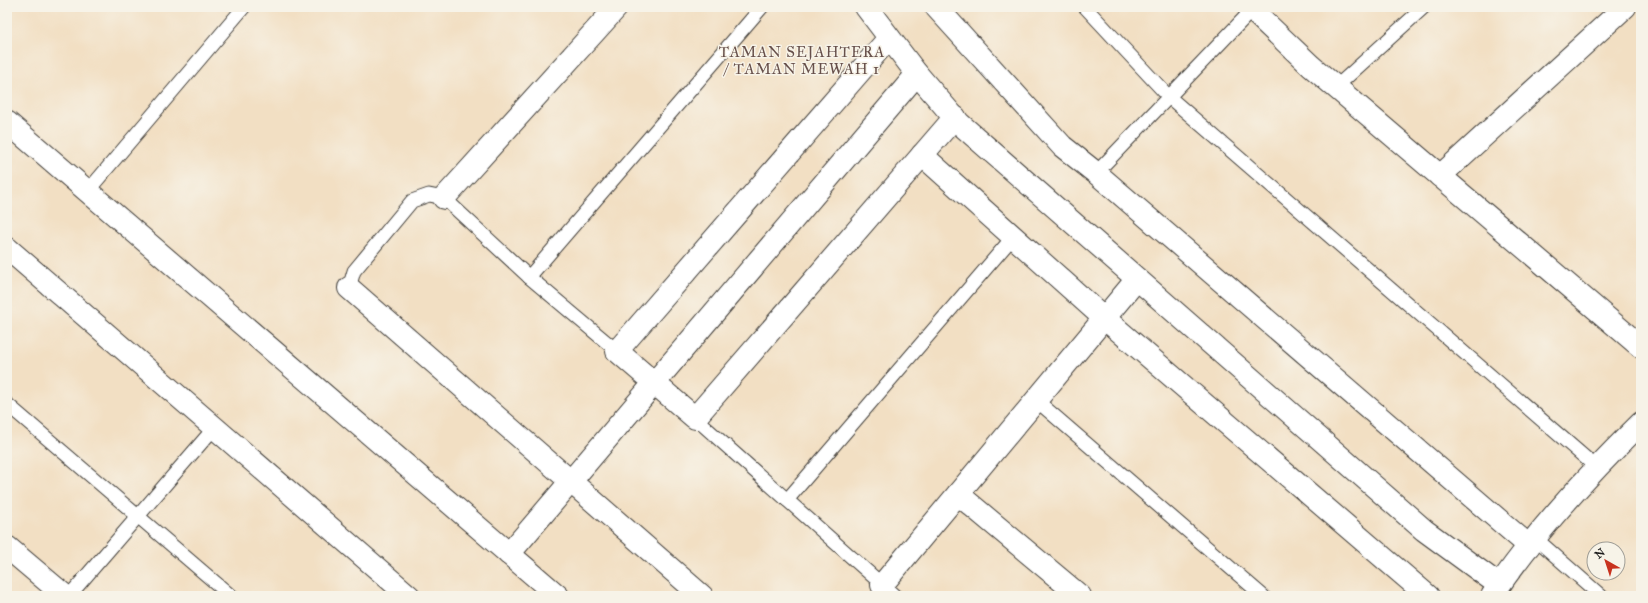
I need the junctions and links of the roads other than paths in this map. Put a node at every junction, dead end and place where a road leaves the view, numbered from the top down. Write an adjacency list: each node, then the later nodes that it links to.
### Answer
1 (244, 7): 19 (lane)
2 (617, 7): 20 (street)
3 (762, 7): 23 (lane)
4 (866, 7): 10 (street)
5 (936, 7): 17 (street)
6 (1085, 7): 13 (lane)
7 (1424, 7): 12 (lane)
8 (1626, 7): 18 (street)
9 (1251, 8): 12 (street); 13 (lane)
10 (889, 38): 11 (street); 28 (street)
11 (917, 74): 14 (street); 29 (street)
12 (1336, 87): 18 (street)
13 (1169, 97): 17 (lane); 35 (lane)
14 (954, 117): 16 (street); 24 (street)
15 (7, 122): 19 (street)
16 (922, 155): 21 (street); 32 (street)
17 (1096, 173): 40 (street)
18 (1440, 176): 27 (street)
19 (87, 192): 42 (street)
20 (444, 198): 23 (lane); 25 (lane)
21 (1013, 237): 26 (street); 38 (lane)
22 (7, 248): 34 (street)
23 (529, 277): 28 (lane)
24 (1137, 279): 26 (street); 44 (street)
25 (349, 288): 36 (street)
26 (1104, 318): 30 (street); 53 (street)
27 (1641, 347)
28 (617, 351): 29 (street)
29 (655, 383): 32 (street); 36 (street)
30 (1036, 400): 37 (street); 52 (lane)
31 (7, 404): 39 (lane)
32 (695, 418): 38 (lane)
33 (1641, 423): 35 (street)
34 (215, 428): 39 (lane); 48 (street)
35 (1596, 467): 40 (street)
36 (571, 482): 42 (street); 50 (street)
37 (958, 494): 43 (street); 51 (street)
38 (787, 500): 43 (lane)
39 (138, 516): 46 (lane); 47 (lane)
40 (1532, 542): 44 (street); 54 (lane)
41 (7, 547): 45 (street)
42 (509, 554): 49 (street)
43 (889, 590)
44 (1495, 591)
45 (65, 596)
46 (69, 596)
47 (231, 596)
48 (409, 596)
49 (558, 596)
50 (702, 596)
51 (1080, 596)
52 (1263, 596)
53 (1428, 596)
54 (1601, 596)

